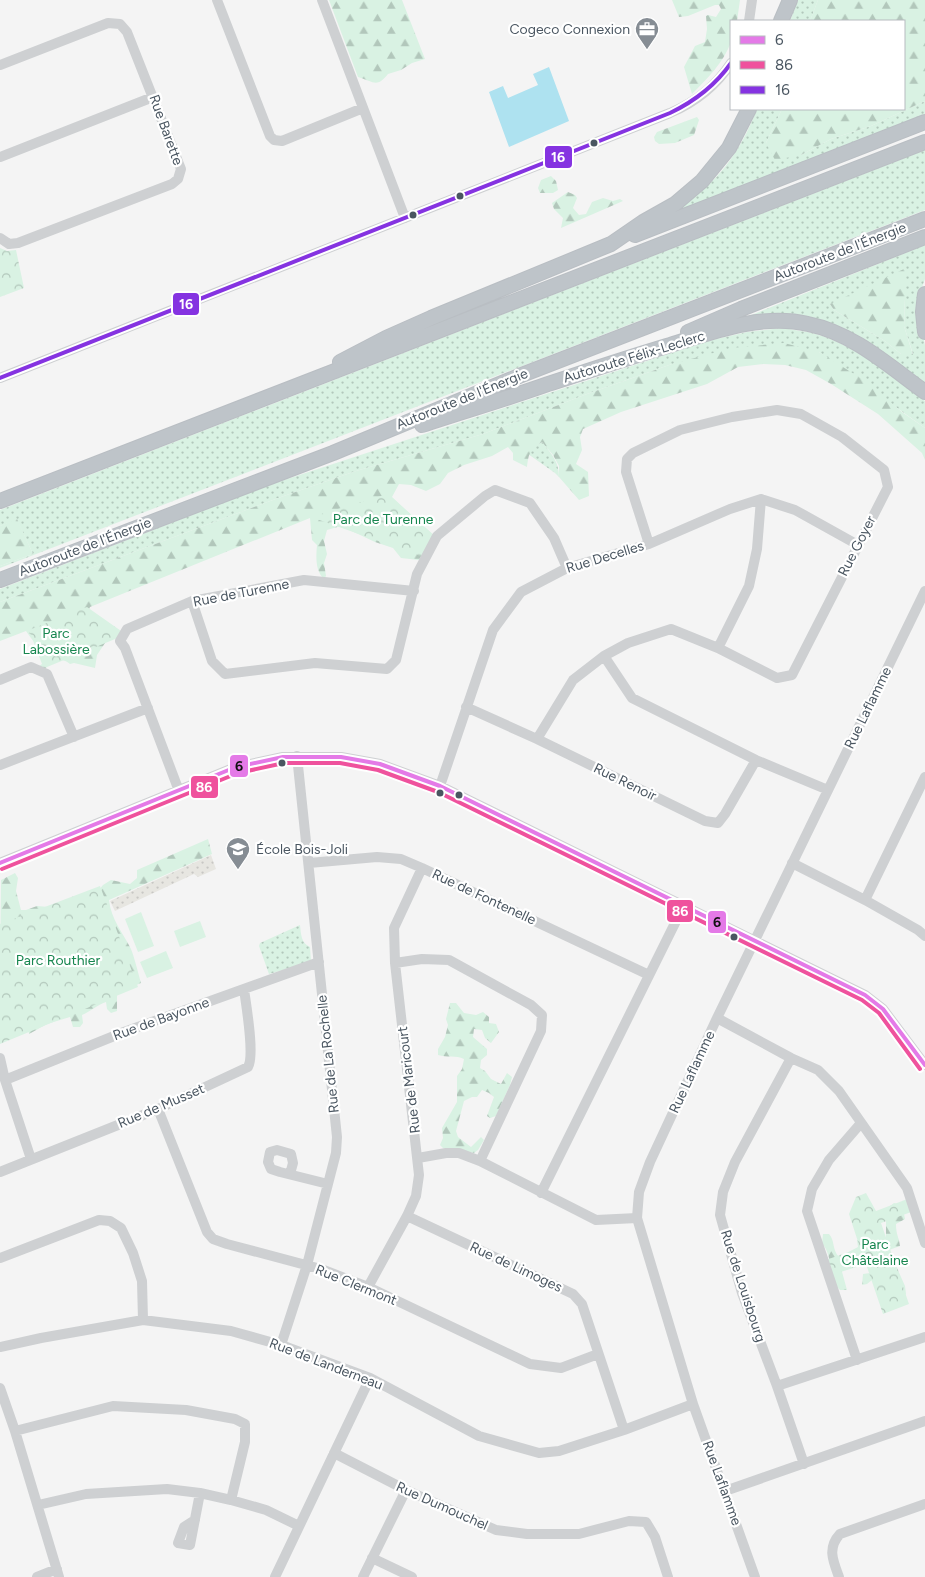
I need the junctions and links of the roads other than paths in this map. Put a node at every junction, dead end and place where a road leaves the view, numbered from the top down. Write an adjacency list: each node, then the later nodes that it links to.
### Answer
1 (217, 0): 10 (street)
2 (322, 0): 10 (street)
3 (752, 0): 5 (street)
4 (790, 0): 6 (highway)
5 (749, 20)
6 (781, 20)
7 (730, 64): 15 (street)
8 (0, 65): 9 (street, Rue Barette)
9 (154, 97): 14 (street); 18 (street, Rue Barette)
10 (363, 108): 15 (street)
11 (748, 110): 19 (highway)
12 (925, 122): 19 (highway)
13 (925, 142): 25 (highway)
14 (0, 157)
15 (406, 218): 23 (street)
16 (925, 219): 26 (highway, Autoroute de l'Énergie)
17 (925, 237): 22 (highway)
18 (0, 238)
19 (611, 244): 25 (highway)
20 (925, 294): 21 (highway)
21 (925, 332)
22 (639, 354): 24 (highway, Autoroute Félix-Leclerc); 26 (highway, Autoroute Félix-Leclerc)
23 (0, 378)
24 (925, 392)
25 (279, 394): 28 (highway)
26 (333, 453): 32 (highway, Autoroute de l'Énergie)
27 (761, 499): 29 (street, Rue Decelles); 30 (street); 36 (street)
28 (0, 502)
29 (649, 544): 30 (street, Rue Goyer); 31 (street, Rue Decelles)
30 (858, 545): 36 (street, Rue Goyer)
31 (567, 568): 33 (street); 39 (street, Rue Decelles)
32 (0, 580)
33 (414, 591): 35 (street, Rue de Turenne); 35 (street)
34 (925, 591): 48 (street, Rue Laflamme)
35 (192, 601): 40 (street, Rue de Turenne)
36 (718, 648): 37 (street, Rue Goyer)
37 (604, 656): 42 (street, Rue Goyer); 44 (street)
38 (0, 680): 41 (street)
39 (466, 706): 42 (street, Rue Renoir); 47 (street, Rue Decelles)
40 (148, 708): 41 (street); 49 (street, Rue de Turenne)
41 (74, 737): 45 (street)
42 (537, 739): 44 (street, Rue Renoir)
43 (297, 756): 47 (street); 49 (street); 51 (street, Rue de La Rochelle)
44 (756, 760): 48 (street)
45 (0, 765)
46 (925, 777): 54 (street)
47 (440, 786): 55 (street)
48 (828, 790): 52 (street, Rue Laflamme)
49 (179, 791): 50 (street)
50 (0, 863)
51 (309, 863): 53 (street, Rue de Fontenelle); 58 (street, Rue de La Rochelle)
52 (792, 864): 54 (street); 57 (street, Rue Laflamme)
53 (422, 868): 59 (street, Rue de Maricourt); 60 (street, Rue de Fontenelle)
54 (865, 900): 56 (street)
55 (684, 905): 57 (street); 60 (street)
56 (925, 936)
57 (755, 940): 62 (street, Rue Laflamme); 65 (street)
58 (319, 962): 61 (street, Rue de Bayonne); 74 (street, Rue de La Rochelle)
59 (395, 964): 69 (street, Rue de Maricourt); 71 (street)
60 (649, 976): 75 (street)
61 (244, 989): 66 (street, Rue de Bayonne); 67 (street, Rue de Musset)
62 (717, 1018): 64 (street); 77 (street, Rue Laflamme)
63 (0, 1058): 66 (street)
64 (791, 1058): 68 (street); 89 (street, Rue de Louisbourg)
65 (925, 1065)
66 (5, 1080): 70 (street)
67 (158, 1109): 70 (street, Rue de Musset); 80 (street, Rue Clermont)
68 (861, 1123): 78 (street); 87 (street)
69 (418, 1158): 71 (street); 76 (street, Rue de Maricourt)
70 (31, 1159): 72 (street, Rue de Musset)
71 (480, 1161): 75 (street)
72 (0, 1172)
73 (290, 1174): 74 (street)
74 (328, 1184): 80 (street, Rue de La Rochelle)
75 (541, 1193): 77 (street)
76 (407, 1216): 81 (street, Rue de Maricourt); 86 (street, Rue de Limoges)
77 (637, 1218): 91 (street, Rue Laflamme)
78 (925, 1243)
79 (0, 1258): 82 (street)
80 (307, 1265): 81 (street, Rue Clermont); 84 (street, Rue de La Rochelle)
81 (368, 1287): 86 (street, Rue Clermont)
82 (143, 1320): 84 (street, Rue de Landerneau); 85 (street, Rue de Landerneau)
83 (925, 1337): 87 (street)
84 (281, 1345): 88 (street, Rue de Landerneau)
85 (0, 1347)
86 (598, 1354): 93 (street, Rue de Limoges)
87 (857, 1360): 89 (street)
88 (370, 1378): 93 (street, Rue de Landerneau); 95 (street)
89 (777, 1386): 96 (street, Rue de Louisbourg)
90 (0, 1388): 94 (street)
91 (693, 1404): 93 (street, Rue de Landerneau); 98 (street, Rue Laflamme)
92 (925, 1421): 96 (street)
93 (624, 1430)
94 (15, 1431): 100 (street); 102 (street)
95 (334, 1453): 97 (street, Rue Dumouchel); 104 (street)
96 (804, 1464): 98 (street)
97 (406, 1490): 105 (street); 111 (street, Rue Dumouchel)
98 (725, 1491): 112 (street, Rue Laflamme)
99 (200, 1493): 100 (street); 102 (street); 103 (street)
100 (231, 1500): 104 (street)
101 (925, 1504): 113 (street)
102 (38, 1505): 106 (street)
103 (195, 1520)
104 (299, 1526): 108 (street)
105 (372, 1558): 109 (street); 110 (street)
106 (58, 1573): 107 (street)
107 (37, 1577)
108 (275, 1577)
109 (363, 1577)
110 (412, 1577)
111 (668, 1577)
112 (755, 1577)
113 (839, 1577)

